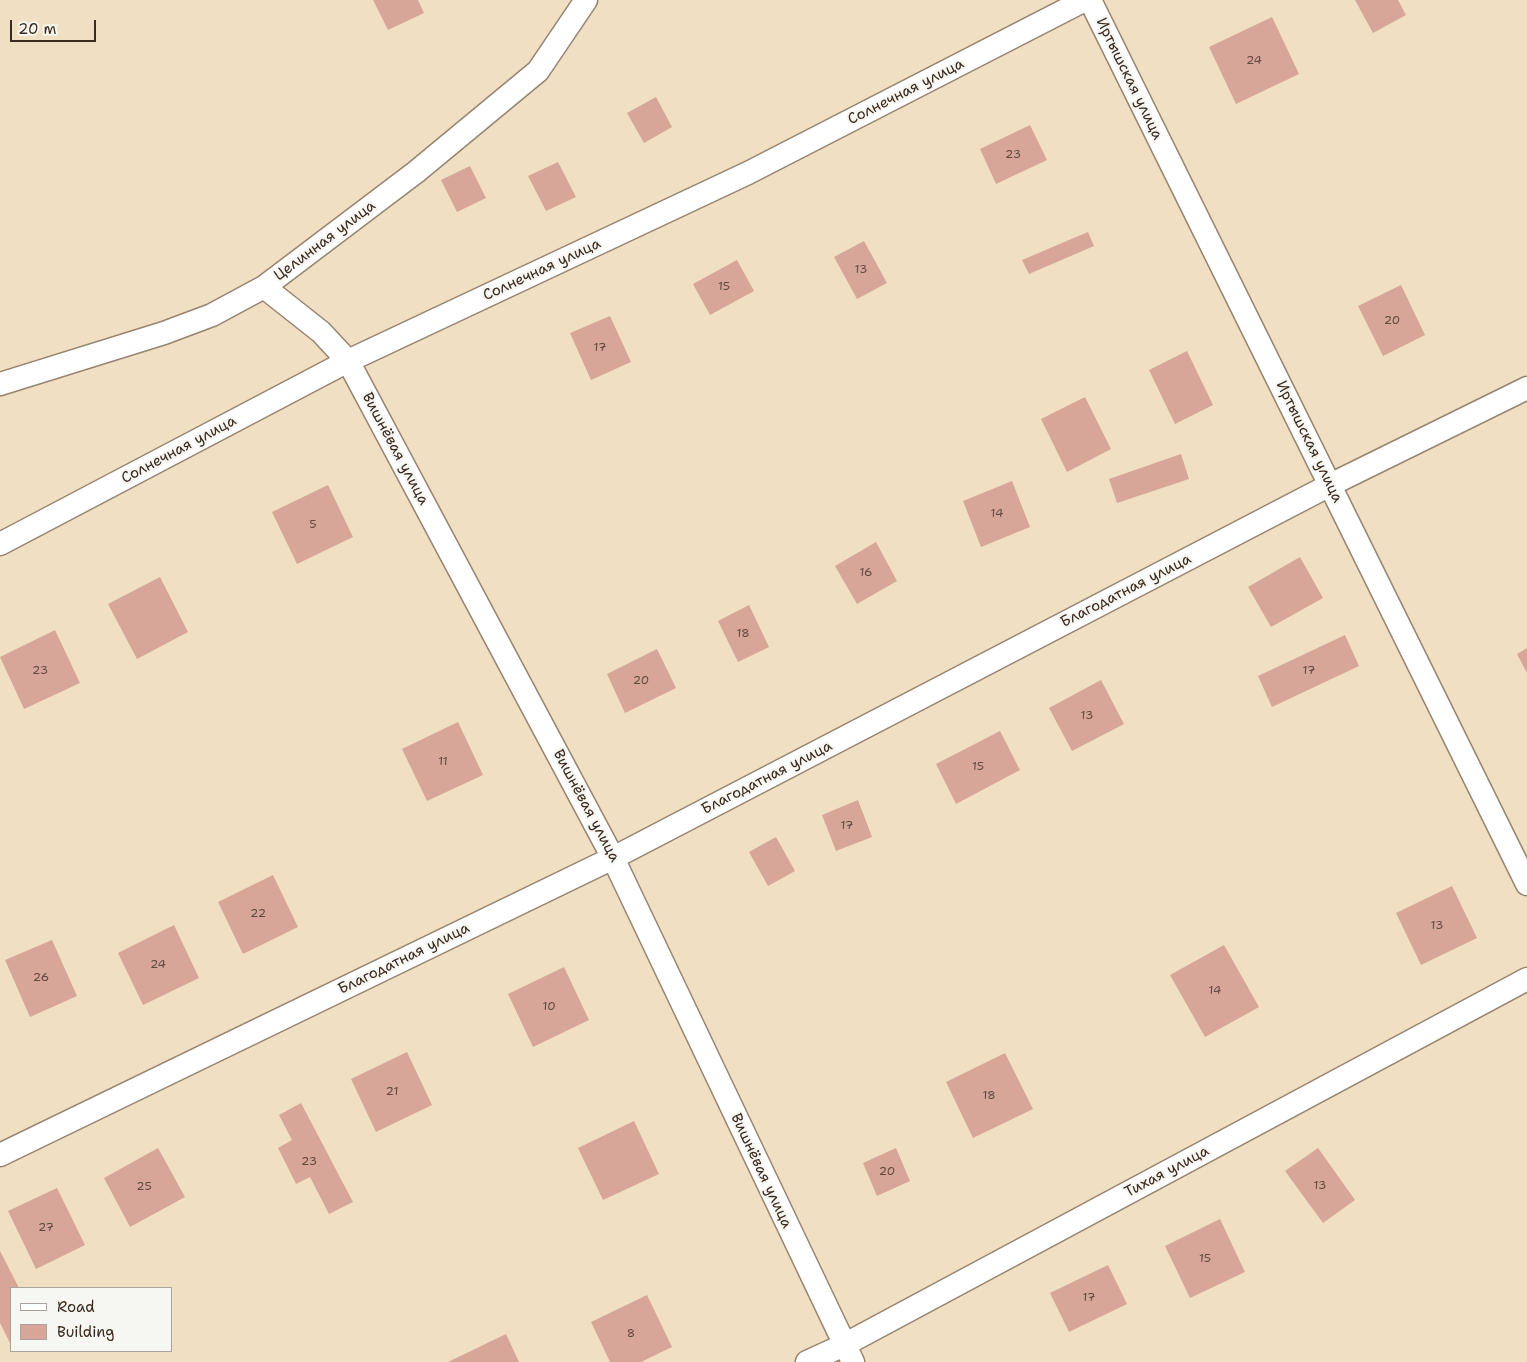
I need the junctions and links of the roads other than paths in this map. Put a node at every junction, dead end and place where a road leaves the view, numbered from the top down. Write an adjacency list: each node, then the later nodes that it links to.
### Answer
1 (586, 0): 4 (street, Целинная улица)
2 (1085, 0): 5 (street, Солнечная улица)
3 (1090, 0): 8 (street, Иртышская улица)
4 (264, 287): 5 (street, Вишнёвая улица); 6 (street, Целинная улица)
5 (348, 361): 9 (street, Солнечная улица); 10 (street, Вишнёвая улица)
6 (0, 384)
7 (1527, 388): 8 (street, Благодатная улица)
8 (1330, 485): 10 (street, Благодатная улица); 11 (street, Иртышская улица)
9 (0, 544)
10 (613, 858): 13 (street, Благодатная улица); 14 (street, Вишнёвая улица)
11 (1527, 884)
12 (1527, 979): 14 (street, Тихая улица)
13 (0, 1155)
14 (848, 1353): 15 (street, Тихая улица)
15 (807, 1362)

